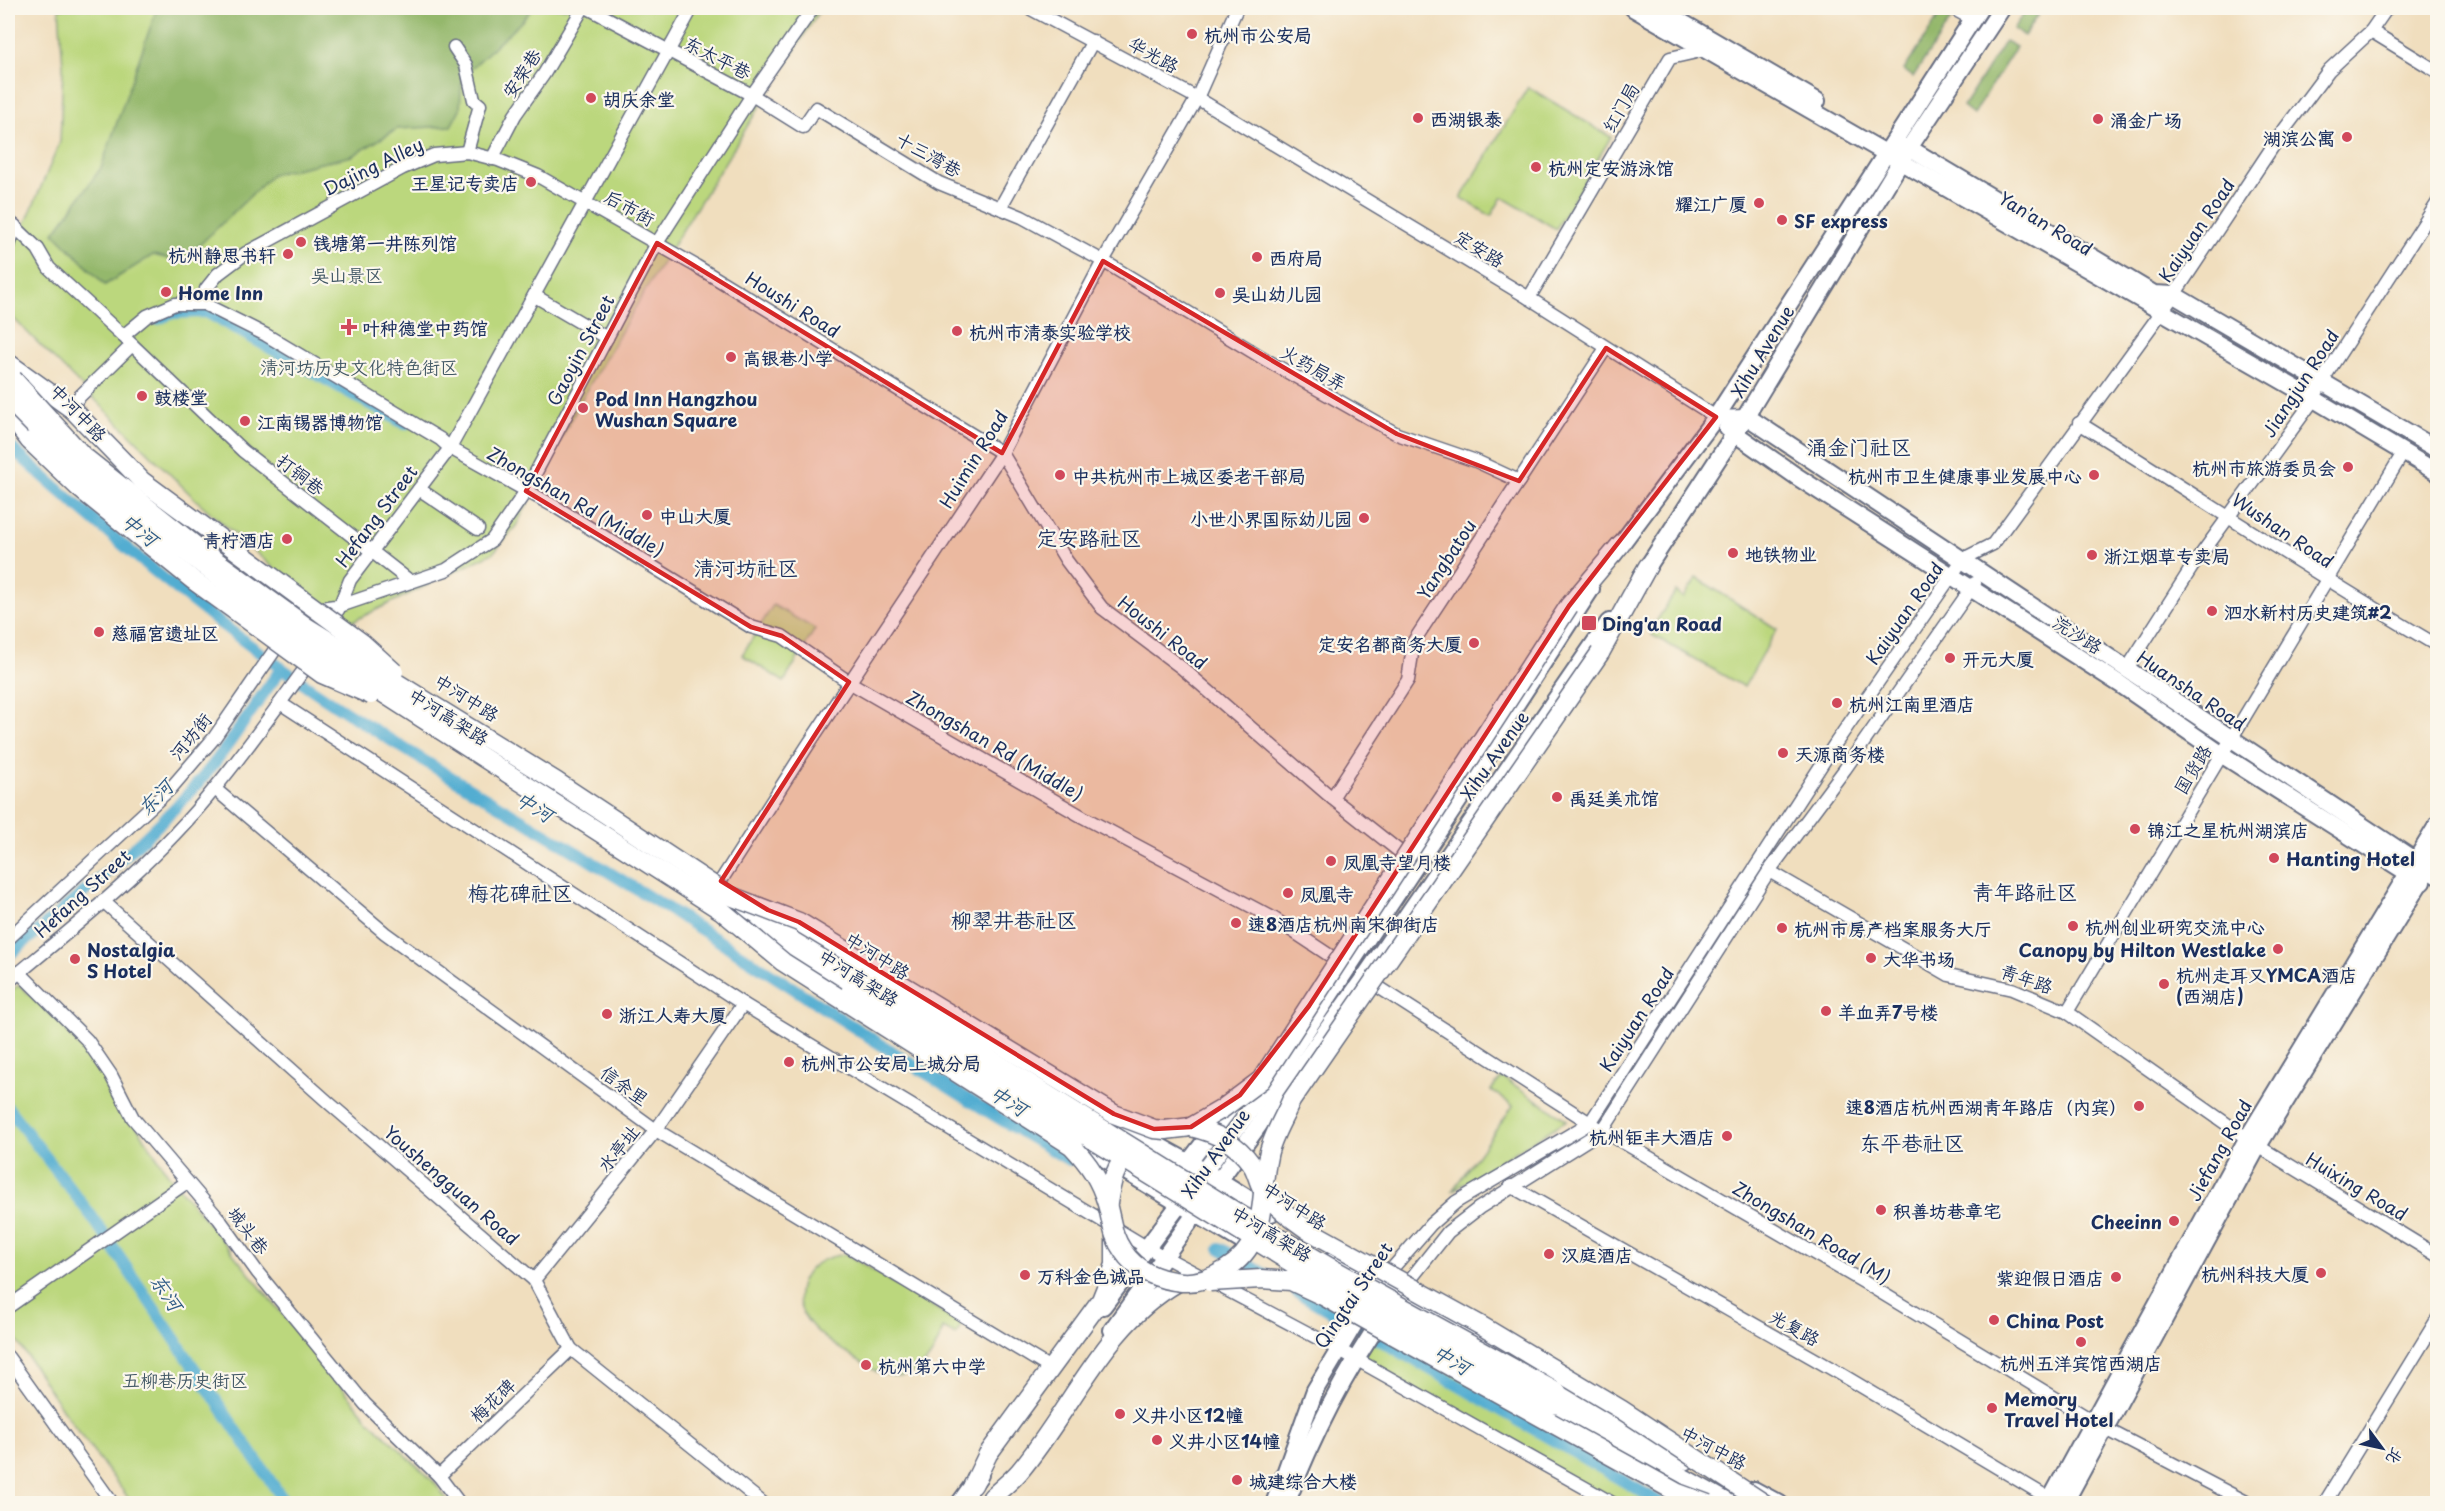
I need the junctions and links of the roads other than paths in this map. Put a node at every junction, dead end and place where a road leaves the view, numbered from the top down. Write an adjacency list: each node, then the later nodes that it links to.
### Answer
1 (583, 8): 24 (street, 安荣巷)
2 (588, 8): 17 (street, 东太平巷)
3 (692, 8): 17 (street, Hefang Street)
4 (813, 8): 19 (street, Gaoyin Street)
5 (1029, 8): 14 (street, 华光路)
6 (1237, 8): 20 (street, Huimin Road)
7 (1633, 8): 16 (main road, Yan'an Road)
8 (1658, 8): 21 (main road, Yan'an Road)
9 (1952, 8): 12 (street)
10 (2002, 8): 23 (main road, Xihu Avenue)
11 (2387, 8): 13 (street, Kaiyuan Road)
12 (1976, 13): 21 (main road, Xihu Avenue)
13 (2371, 31): 18 (street); 33 (street, Kaiyuan Road)
14 (1093, 41): 20 (street, 华光路); 27 (street)
15 (454, 46): 22 (street)
16 (1705, 50): 21 (main road, Yan'an Road); 34 (street, 红门局)
17 (667, 52): 19 (street, 东太平巷); 25 (street, Hefang Street)
18 (2438, 72)
19 (752, 95): 27 (street, 十三湾巷); 29 (street, Gaoyin Street)
20 (1197, 98): 31 (street, Huimin Road); 34 (street, 定安路)
21 (1888, 149): 23 (main road, Yan'an Road); 49 (main road, Xihu Avenue)
22 (467, 152): 24 (street, Dajing Alley); 35 (street, Dajing Alley)
23 (1905, 154): 33 (main road, Yan'an Road); 36 (main road, Yan'an Road); 48 (main road, Xihu Avenue)
24 (492, 159): 25 (street, Dajing Alley)
25 (585, 202): 29 (street, 后市街); 32 (street, Hefang Street)
26 (2438, 202): 42 (street, Jiangjun Road)
27 (1000, 208): 31 (street, 十三湾巷)
28 (11, 223): 30 (street); 38 (street)
29 (657, 243): 37 (street, Gaoyin Street); 54 (street, Houshi Road)
30 (8, 249)
31 (1104, 261): 54 (street, Huimin Road); 57 (street, 火药局弄)
32 (535, 296): 37 (street); 52 (street, Hefang Street)
33 (2174, 296): 36 (street, Kaiyuan Road); 42 (main road, Yan'an Road)
34 (1529, 298): 39 (street, 定安路)
35 (204, 304): 38 (street, Zhongshan Rd (Middle)); 52 (street, Zhongshan Rd (Middle))
36 (2161, 313): 44 (main road, Yan'an Road); 50 (street, Kaiyuan Road)
37 (607, 338): 59 (street, Gaoyin Street)
38 (128, 340): 46 (street, Zhongshan Rd (Middle)); 63 (street, 打铜巷)
39 (1606, 348): 49 (street, 定安路); 57 (street, Yangbatou)
40 (8, 364): 46 (highway); 72 (main road, 中河中路)
41 (8, 374): 80 (highway, 中河高架路, bridge)
42 (2322, 381): 44 (street, Jiangjun Road); 53 (main road, Yan'an Road)
43 (8, 399): 80 (highway, 中河高架路, bridge)
44 (2314, 399): 55 (main road, Yan'an Road); 60 (street, Jiangjun Road)
45 (8, 407): 74 (main road)
46 (72, 409): 80 (highway, bridge)
47 (8, 413): 80 (highway, bridge)
48 (1746, 416): 49 (street); 51 (main road, Xihu Avenue); 64 (main road, Huansha Road)
49 (1716, 417): 51 (main road, 浣沙路); 62 (main road, Xihu Avenue)
50 (2079, 423): 60 (street, Wushan Road); 64 (street, Kaiyuan Road)
51 (1733, 435): 65 (main road, Xihu Avenue); 67 (main road, 浣沙路)
52 (450, 448): 58 (street, Hefang Street); 59 (street, Zhongshan Rd (Middle))
53 (2438, 450)
54 (1002, 453): 78 (street, Huimin Road); 83 (street, Houshi Road)
55 (2403, 453): 56 (main road, Yan'an Road); 68 (street, 国货路)
56 (2438, 474)
57 (1519, 481): 83 (street, Yangbatou)
58 (419, 489): 61 (street); 63 (street, Hefang Street)
59 (525, 491): 69 (street, Gaoyin Street); 78 (street, Zhongshan Rd (Middle))
60 (2231, 516): 68 (street, Wushan Road); 77 (street, Jiangjun Road)
61 (478, 529)
62 (1621, 544): 94 (main road, Xihu Avenue); 101 (highway, bridge)
63 (370, 551): 69 (street, 打铜巷); 71 (street, Hefang Street)
64 (1963, 559): 66 (main road, Huansha Road); 67 (street, Kaiyuan Road)
65 (1648, 567): 96 (main road, Xihu Avenue); 111 (highway, bridge)
66 (1982, 572): 70 (street, Kaiyuan Road); 77 (main road, Huansha Road)
67 (1951, 576): 70 (main road, 浣沙路); 100 (street, Kaiyuan Road)
68 (2327, 581): 75 (street, Wushan Road); 81 (street, 国货路)
69 (411, 582): 71 (street, Gaoyin Street)
70 (1971, 589): 81 (main road, 浣沙路); 87 (street, Kaiyuan Road)
71 (340, 606): 72 (street, Gaoyin Street); 73 (street, Hefang Street)
72 (305, 615): 73 (main road, 中河中路); 74 (street, 河坊街)
73 (328, 632): 76 (street, Hefang Street); 89 (main road, 中河中路)
74 (279, 643): 76 (main road); 92 (street, 河坊街)
75 (2438, 646)
76 (308, 664): 79 (street, Hefang Street); 91 (main road)
77 (2127, 669): 81 (main road, Huansha Road)
78 (849, 682): 89 (street, Huimin Road); 93 (street, Zhongshan Rd (Middle))
79 (281, 701): 82 (street, Hefang Street); 98 (street)
80 (425, 710): 89 (highway, 中河高架路, bridge)
81 (2226, 747): 88 (main road, Huansha Road); 99 (street, 国货路)
82 (215, 789): 90 (street, Hefang Street); 102 (street, 信余里)
83 (1332, 798): 86 (street, Houshi Road)
84 (2438, 824): 88 (main road, Jiefang Road)
85 (2438, 853): 88 (main road, Jiefang Road)
86 (1404, 855)
87 (1769, 872): 99 (street, 青年路); 104 (street, Kaiyuan Road)
88 (2422, 873): 105 (main road, Jiefang Road)
89 (724, 896): 91 (street, Huimin Road); 103 (highway, bridge); 106 (main road, 中河中路); 112 (highway, bridge); 145 (highway, 中河高架路, bridge); 146 (highway, 中河高架路, bridge)
90 (103, 902): 95 (street, Hefang Street); 119 (street, Youshengguan Road)
91 (703, 909): 113 (main road)
92 (8, 939)
93 (1332, 957)
94 (1347, 968): 106 (main road); 107 (main road, Xihu Avenue)
95 (19, 972): 97 (street, Hefang Street); 109 (street, 城头巷)
96 (1364, 978): 100 (street, Zhongshan Road (M)); 108 (main road, Xihu Avenue)
97 (8, 982)
98 (743, 1004): 102 (street, 水亭址); 116 (street)
99 (2067, 1012): 105 (street, 青年路)
100 (1590, 1123): 104 (street, Zhongshan Road (M)); 121 (street, Qingtai Street)
101 (1191, 1127): 103 (highway); 111 (highway, bridge)
102 (656, 1130): 119 (street, 水亭址); 131 (street, 信余里)
103 (1165, 1130): 112 (highway, bridge)
104 (1603, 1131): 110 (street, Qingtai Street); 132 (street, Zhongshan Road (M))
105 (2252, 1143): 117 (street, Huixing Road); 132 (main road, Jiefang Road)
106 (1189, 1162): 107 (main road, 中河中路)
107 (1204, 1171): 108 (main road, 中河中路); 113 (main road, Xihu Avenue)
108 (1220, 1180): 114 (main road, Xihu Avenue); 121 (main road, 中河中路)
109 (187, 1182): 123 (street); 133 (street, 城头巷)
110 (1511, 1186): 122 (street, Qingtai Street); 136 (street, 光复路)
111 (1262, 1190): 120 (highway, bridge); 146 (highway, bridge)
112 (1107, 1205): 115 (highway, bridge)
113 (1179, 1205): 114 (main road); 116 (main road, Xihu Avenue)
114 (1195, 1215): 118 (main road, Xihu Avenue); 124 (main road)
115 (1115, 1237): 120 (highway, bridge); 134 (highway)
116 (1146, 1247): 118 (street); 134 (main road, Xihu Avenue)
117 (2438, 1256)
118 (1164, 1258): 127 (street); 135 (main road, Xihu Avenue)
119 (534, 1280): 128 (street, Youshengguan Road)
120 (1184, 1282): 135 (highway); 144 (highway, bridge)
121 (1381, 1283): 122 (main road, 中河中路); 124 (main road, Qingtai Street)
122 (1400, 1294): 126 (main road, Qingtai Street); 147 (main road, 中河中路)
123 (8, 1307)
124 (1360, 1314): 126 (main road); 127 (main road, Qingtai Street)
125 (2438, 1318): 149 (street)
126 (1378, 1325): 129 (main road, Qingtai Street); 144 (main road)
127 (1341, 1345): 129 (street); 141 (main road, Qingtai Street)
128 (571, 1349): 133 (street, 梅花碑); 139 (street, Youshengguan Road)
129 (1358, 1355): 142 (main road, Qingtai Street); 143 (street)
130 (8, 1357): 137 (street)
131 (1045, 1365)
132 (2100, 1425): 136 (main road, Jiefang Road); 148 (street, Zhongshan Road (M))
133 (439, 1476): 138 (street, 城头巷)
134 (973, 1485): 140 (main road, Xihu Avenue)
135 (990, 1500)
136 (2055, 1502)
137 (113, 1503)
138 (460, 1503)
139 (761, 1503)
140 (959, 1503)
141 (1274, 1503)
142 (1286, 1503)
143 (1614, 1503)
144 (1707, 1503)
145 (1730, 1503)
146 (1764, 1503)
147 (1779, 1503)
148 (2250, 1503)
149 (2324, 1503)

